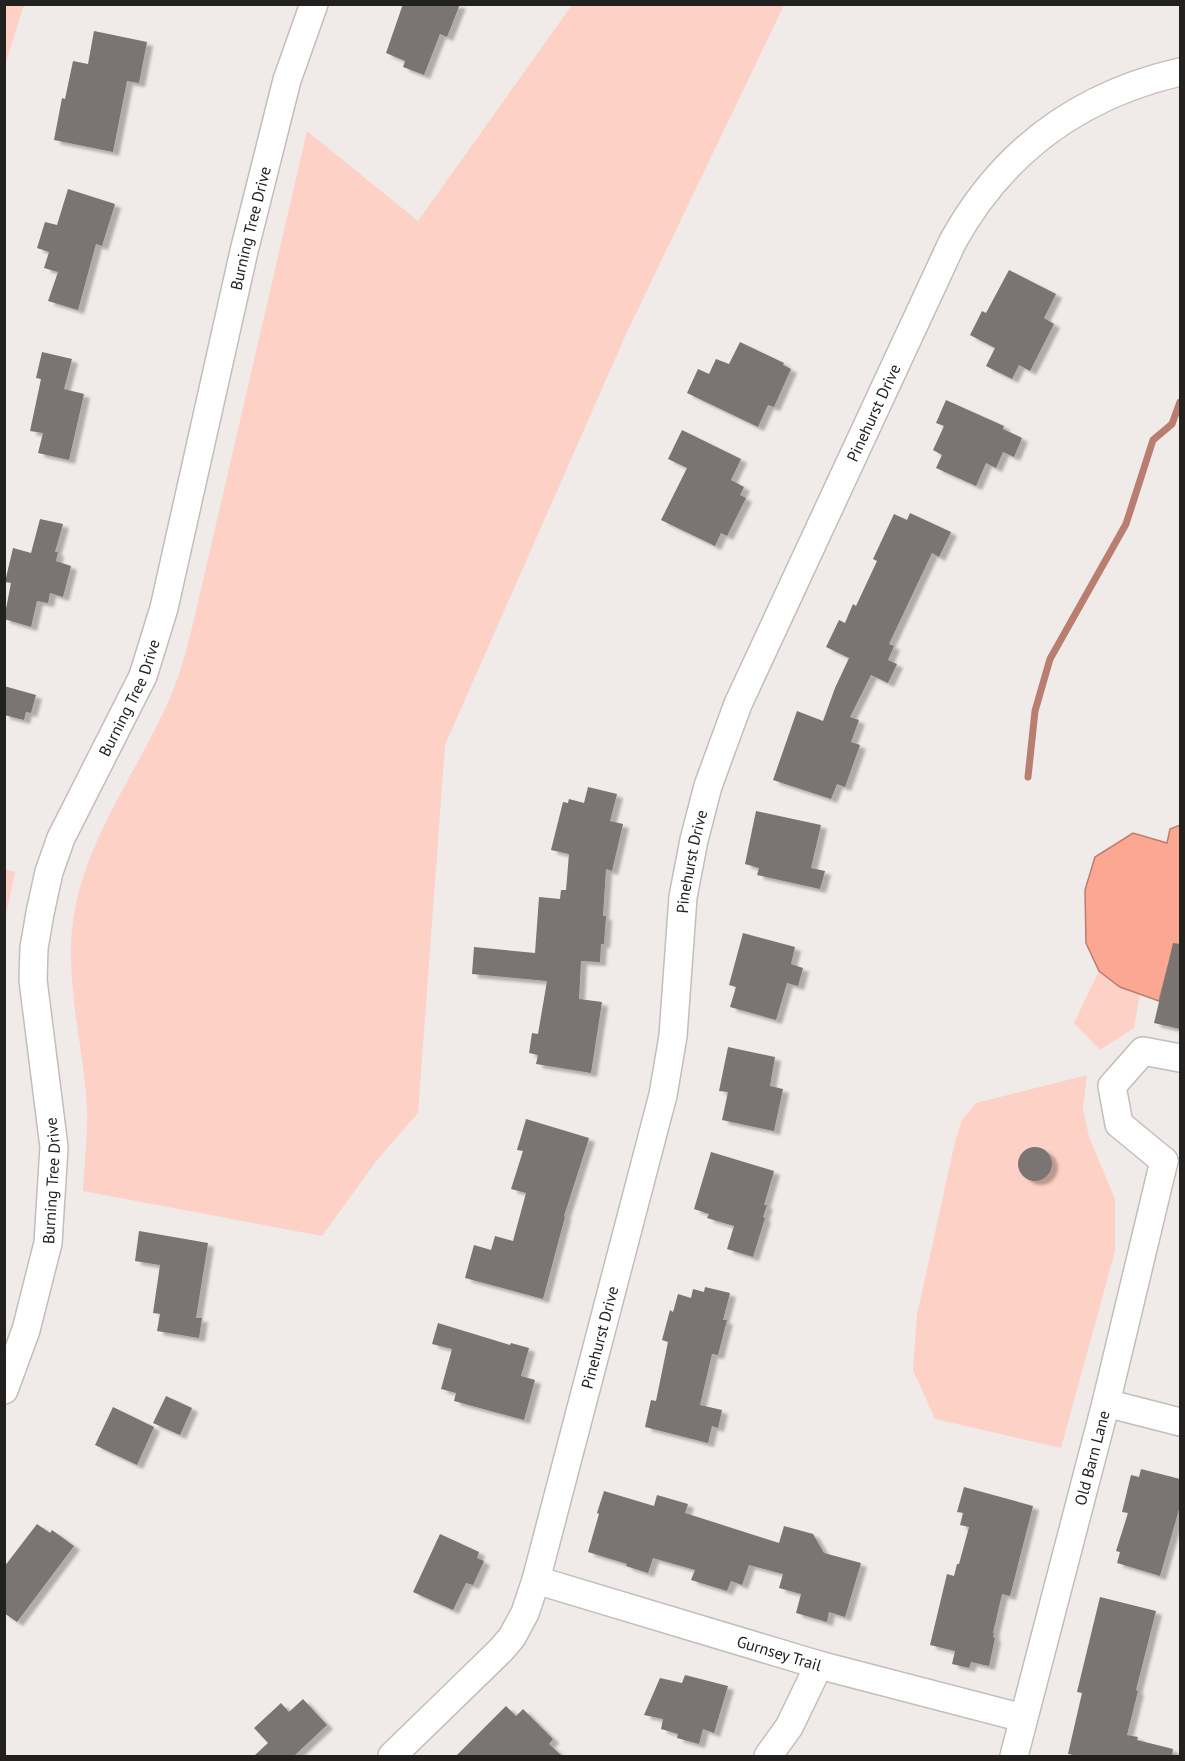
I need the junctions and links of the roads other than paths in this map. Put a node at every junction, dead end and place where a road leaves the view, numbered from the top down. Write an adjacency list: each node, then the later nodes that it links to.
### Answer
1 (314, 4): 5 (street, Burning Tree Drive)
2 (1180, 72): 8 (street, Pinehurst Drive)
3 (1180, 1058): 4 (street, Old Barn Lane)
4 (1172, 1158): 6 (street, Old Barn Lane)
5 (4, 1390)
6 (1106, 1403): 7 (street); 10 (street, Old Barn Lane)
7 (1180, 1422)
8 (536, 1580): 9 (street, Gurnsey Trail); 11 (street, Pinehurst Drive)
9 (819, 1665): 10 (street, Gurnsey Trail); 12 (street)
10 (1023, 1718): 13 (street, Old Barn Lane)
11 (392, 1756)
12 (768, 1756)
13 (1014, 1756)

